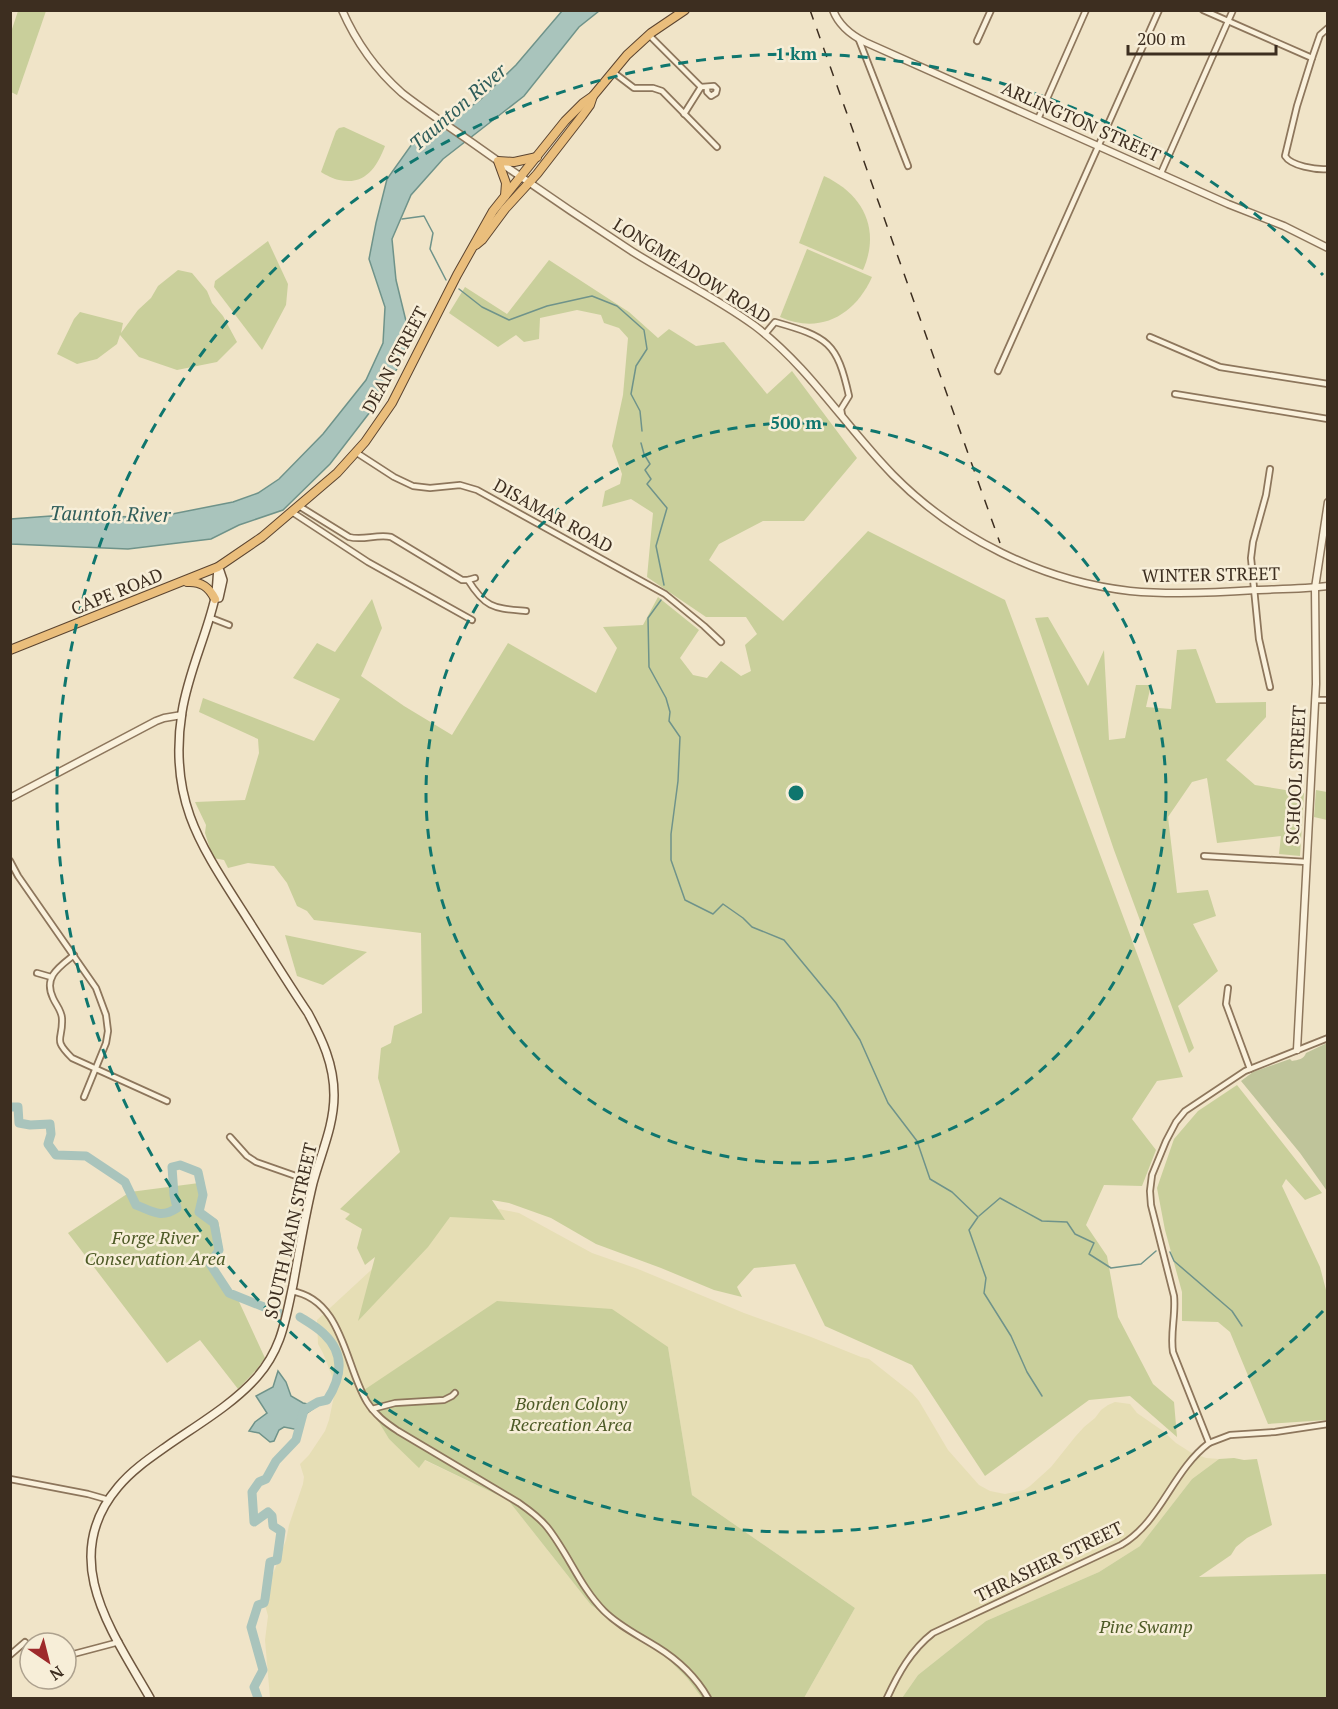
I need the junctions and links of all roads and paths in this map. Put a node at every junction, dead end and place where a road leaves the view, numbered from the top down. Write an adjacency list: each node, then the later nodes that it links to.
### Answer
1 (342, 10): 22 (street, LONGMEADOW ROAD)
2 (685, 10): 11 (highway, DEAN STREET)
3 (833, 10): 12 (street, ARLINGTON STREET)
4 (991, 10): 13 (street)
5 (1086, 10): 18 (street)
6 (1159, 10): 19 (street)
7 (1203, 10): 9 (street)
8 (1233, 10): 9 (street)
9 (1228, 22): 14 (street); 25 (street)
10 (1328, 28): 14 (street)
11 (649, 35): 15 (highway, DEAN STREET); 17 (street)
12 (860, 40): 18 (street, ARLINGTON STREET); 23 (street)
13 (977, 41)
14 (1312, 58): 24 (street)
15 (613, 72): 16 (highway, DEAN STREET); 17 (street)
16 (593, 96): 21 (highway, DEAN STREET); 27 (highway, DEAN STREET)
17 (684, 114): 20 (street)
18 (1038, 119): 19 (street, ARLINGTON STREET)
19 (1099, 146): 25 (street, ARLINGTON STREET); 33 (street)
20 (717, 147)
21 (537, 157): 22 (highway); 26 (highway, DEAN STREET)
22 (498, 161): 26 (street, LONGMEADOW ROAD); 28 (highway)
23 (908, 166)
24 (1328, 169)
25 (1161, 173): 30 (street, ARLINGTON STREET)
26 (521, 177): 27 (street, LONGMEADOW ROAD); 28 (highway, DEAN STREET)
27 (529, 183): 29 (highway, DEAN STREET); 31 (street, LONGMEADOW ROAD)
28 (505, 196): 29 (highway, DEAN STREET)
29 (474, 247): 38 (highway, DEAN STREET)
30 (1328, 248)
31 (765, 334): 36 (street, LONGMEADOW ROAD); 36 (street)
32 (1150, 337): 34 (street)
33 (998, 371)
34 (1328, 384)
35 (1175, 394): 37 (street)
36 (842, 415): 43 (street, LONGMEADOW ROAD)
37 (1328, 420)
38 (357, 453): 41 (highway, DEAN STREET); 57 (street, DISAMAR ROAD)
39 (1270, 469): 50 (street)
40 (1328, 502): 49 (street, SCHOOL STREET)
41 (299, 506): 42 (highway, DEAN STREET); 46 (street)
42 (292, 512): 44 (highway, DEAN STREET); 54 (street)
43 (994, 548): 50 (street, WINTER STREET)
44 (218, 567): 47 (highway, CAPE ROAD); 51 (main road); 53 (main road)
45 (475, 578): 46 (street)
46 (468, 580): 52 (street)
47 (180, 583): 51 (highway); 58 (highway, CAPE ROAD)
48 (1328, 586): 49 (street, WINTER STREET)
49 (1315, 588): 50 (street, WINTER STREET); 60 (street, SCHOOL STREET)
50 (1255, 590): 59 (street)
51 (215, 599): 56 (main road)
52 (526, 611)
53 (211, 618): 55 (street); 56 (main road)
54 (472, 620)
55 (229, 626)
56 (202, 639): 62 (main road)
57 (721, 642)
58 (10, 650)
59 (1270, 687)
60 (1315, 700): 61 (street); 66 (street, SCHOOL STREET)
61 (1328, 700)
62 (182, 715): 63 (street); 80 (main road, SOUTH MAIN STREET)
63 (10, 798)
64 (1204, 856): 66 (street)
65 (10, 861): 68 (street)
66 (1306, 862): 74 (street, SCHOOL STREET)
67 (10, 870): 68 (street)
68 (18, 876): 69 (street)
69 (74, 955): 71 (street); 75 (street)
70 (37, 973): 71 (street)
71 (51, 977): 75 (street)
72 (1228, 988): 76 (street)
73 (1328, 1038): 74 (street)
74 (1297, 1050): 76 (street)
75 (96, 1069): 77 (street); 78 (street)
76 (1250, 1069): 85 (street)
77 (84, 1096)
78 (167, 1101)
79 (230, 1137): 80 (street)
80 (314, 1182): 81 (main road, SOUTH MAIN STREET)
81 (291, 1291): 83 (street); 87 (main road, SOUTH MAIN STREET)
82 (455, 1393): 83 (street)
83 (372, 1409): 91 (street)
84 (1328, 1424): 85 (street)
85 (1209, 1443): 92 (street, THRASHER STREET)
86 (10, 1479): 87 (street)
87 (109, 1500): 88 (main road, SOUTH MAIN STREET)
88 (119, 1642): 89 (street); 90 (main road, SOUTH MAIN STREET)
89 (78, 1653)
90 (150, 1698)
91 (708, 1698)
92 (887, 1698)

